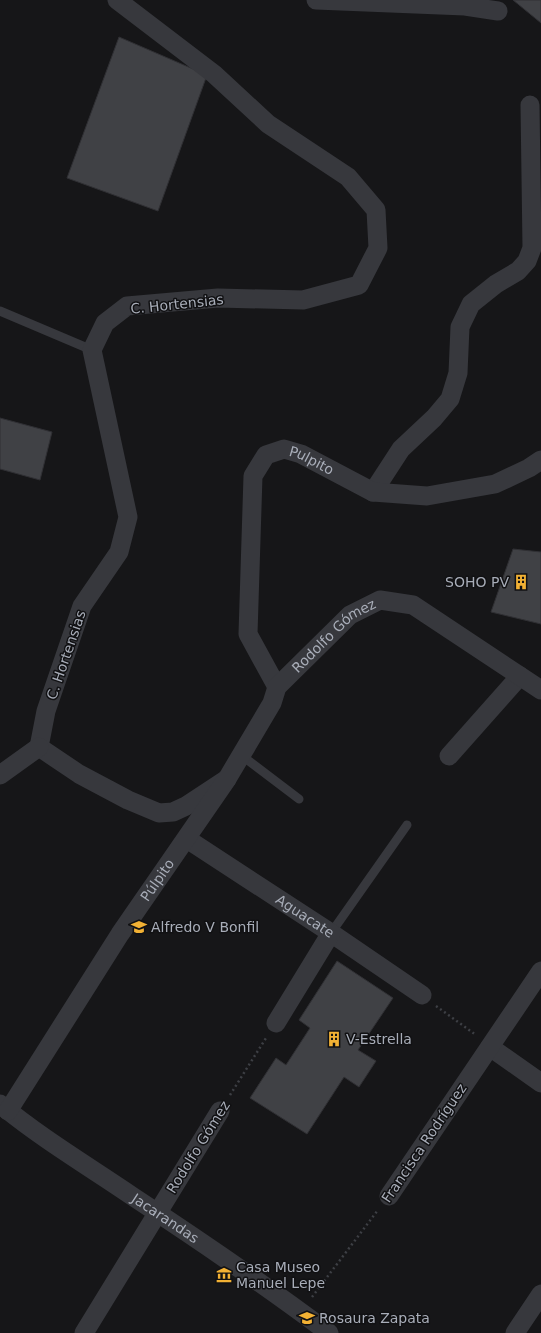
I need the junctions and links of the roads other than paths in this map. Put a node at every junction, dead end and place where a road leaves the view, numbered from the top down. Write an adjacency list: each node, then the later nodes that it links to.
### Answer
1 (117, 0): 6 (street, C. Hortensias)
2 (316, 0): 3 (street)
3 (498, 11)
4 (530, 105): 8 (street)
5 (0, 311): 6 (lane)
6 (92, 350): 12 (street, C. Hortensias)
7 (541, 460): 8 (street, Pulpito)
8 (373, 492): 10 (street, Pulpito)
9 (520, 676): 10 (street, Rodolfo Gómez); 11 (street, Rodolfo Gómez); 14 (street)
10 (277, 687): 13 (street, Púlpito)
11 (541, 690)
12 (39, 747): 15 (street); 16 (street)
13 (241, 756): 16 (street, Púlpito); 17 (lane)
14 (449, 756)
15 (0, 775)
16 (227, 779): 19 (street, Púlpito)
17 (299, 799)
18 (407, 825): 20 (lane)
19 (187, 839): 20 (street, Aguacate); 26 (street, Púlpito)
20 (331, 933): 22 (street, Aguacate); 23 (street)
21 (541, 970): 24 (street, Francisca Rodríguez)
22 (422, 995)
23 (276, 1023)
24 (490, 1046): 25 (street); 28 (street, Francisca Rodríguez)
25 (541, 1083)
26 (4, 1108): 29 (street, Jacarandas)
27 (220, 1111): 29 (street, Rodolfo Gómez)
28 (390, 1196)
29 (158, 1213): 31 (street, Rodolfo Gómez); 32 (street, Jacarandas)
30 (541, 1294): 33 (street)
31 (84, 1333)
32 (329, 1333)
33 (515, 1333)

